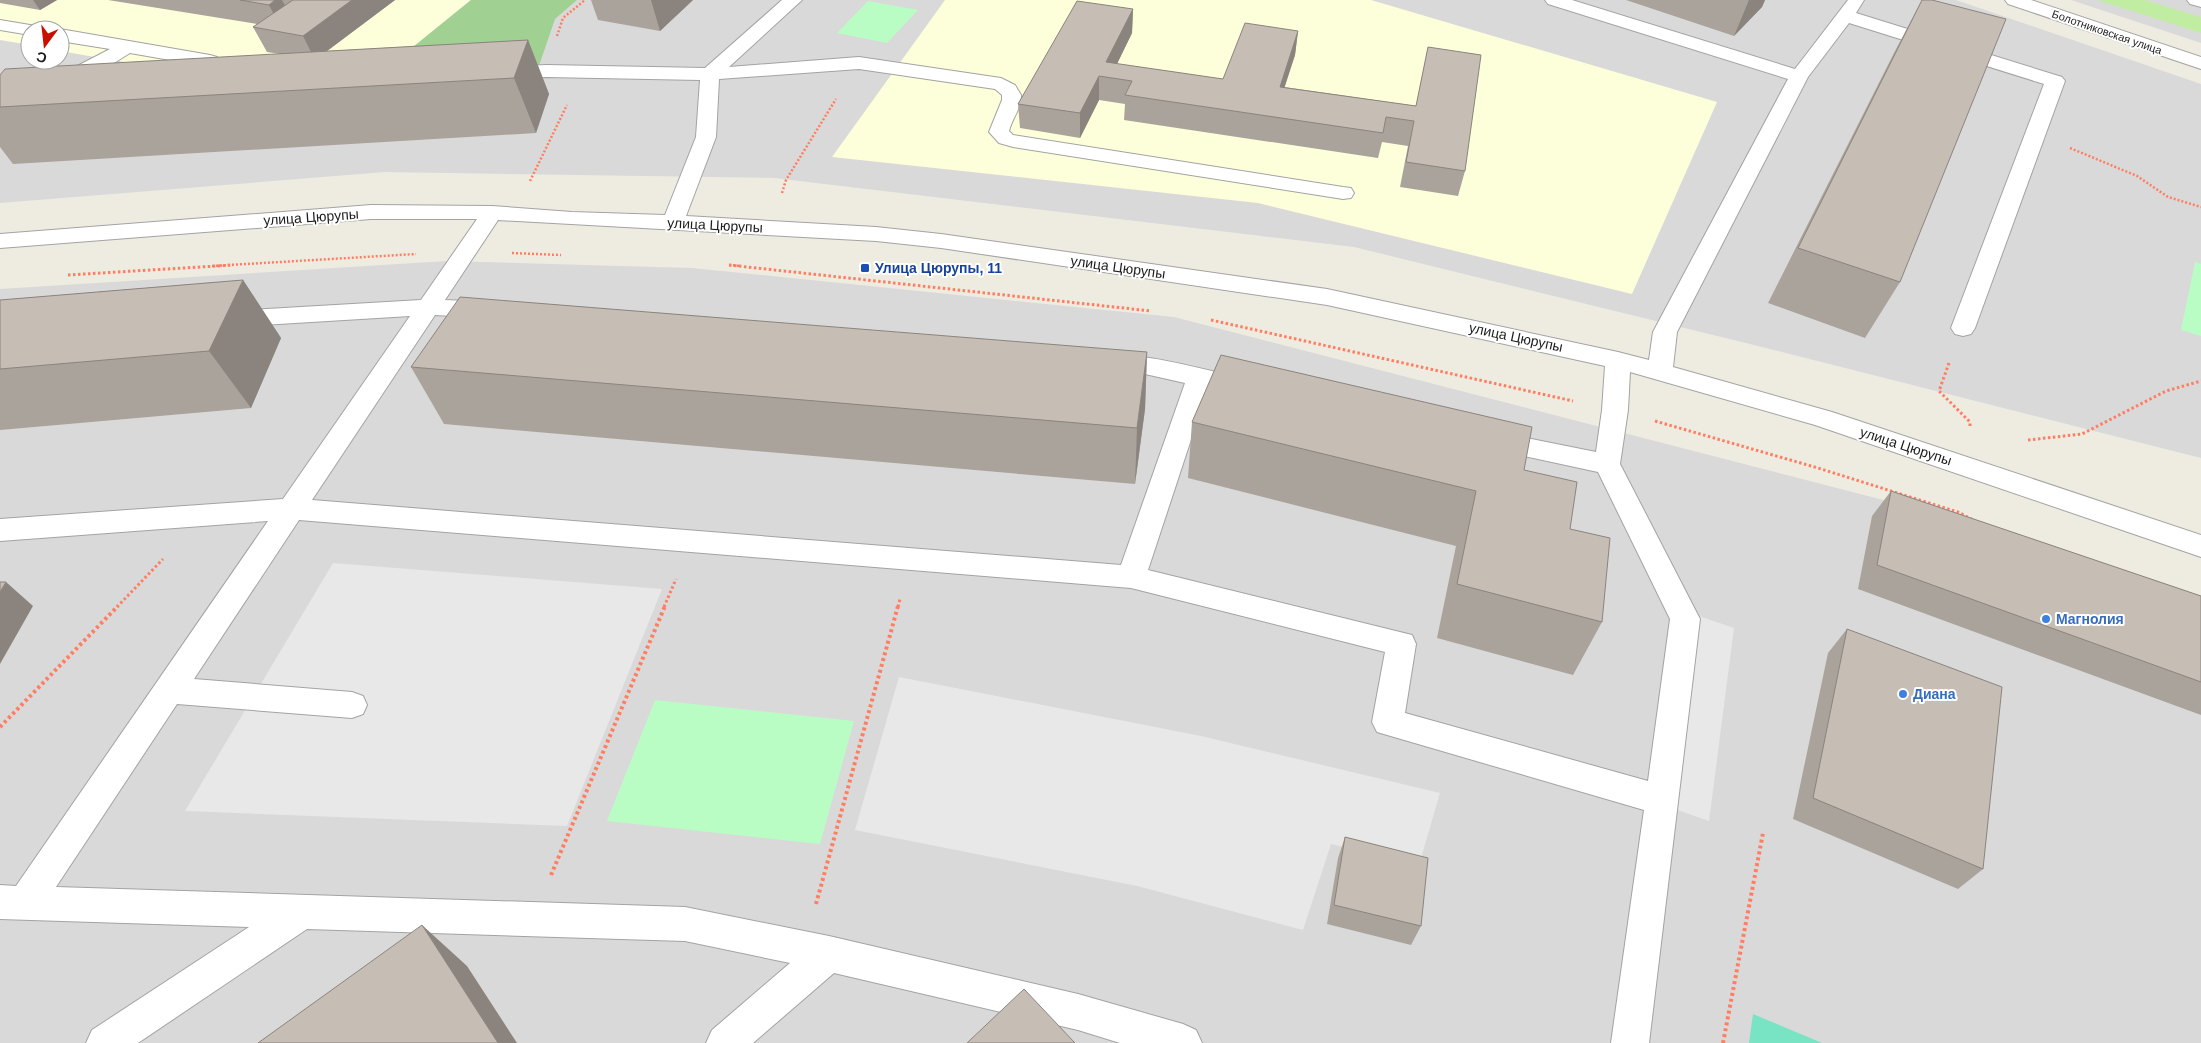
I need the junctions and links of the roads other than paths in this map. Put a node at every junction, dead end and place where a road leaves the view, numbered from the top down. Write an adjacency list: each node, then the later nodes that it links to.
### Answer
1 (792, 0): 14 (street)
2 (1554, 0): 15 (street)
3 (2014, 0): 12 (street, Болотниковская улица)
4 (2196, 0): 5 (street)
5 (2201, 2)
6 (1851, 8): 15 (street); 24 (street)
7 (0, 25): 8 (street)
8 (20, 28)
9 (70, 37): 10 (street)
10 (126, 47): 11 (street); 16 (street)
11 (210, 61)
12 (2201, 63)
13 (487, 74): 14 (street)
14 (710, 74): 17 (street); 19 (street)
15 (1799, 76): 27 (street)
16 (48, 88)
17 (1343, 193)
18 (492, 213): 19 (street, улица Цюрупы); 20 (street, улица Цюрупы); 21 (street)
19 (673, 222): 25 (street, улица Цюрупы)
20 (0, 241)
21 (430, 307): 22 (street); 23 (street); 32 (street)
22 (511, 312)
23 (205, 321)
24 (1963, 328)
25 (1618, 360): 27 (street, улица Цюрупы); 31 (street)
26 (1086, 361): 28 (street)
27 (1660, 371): 34 (street, улица Цюрупы)
28 (1199, 378): 29 (street); 35 (street)
29 (1267, 392)
30 (1471, 435): 31 (street)
31 (1607, 464): 38 (street)
32 (293, 509): 33 (street); 35 (street); 36 (street)
33 (0, 530)
34 (2201, 546)
35 (1131, 577): 38 (street)
36 (170, 690): 37 (street); 39 (street)
37 (352, 705)
38 (1662, 800): 45 (street)
39 (13, 902): 40 (street)
40 (302, 912): 41 (street); 42 (street)
41 (816, 952): 43 (street); 44 (street)
42 (105, 1043)
43 (725, 1043)
44 (1183, 1043)
45 (1630, 1043)

